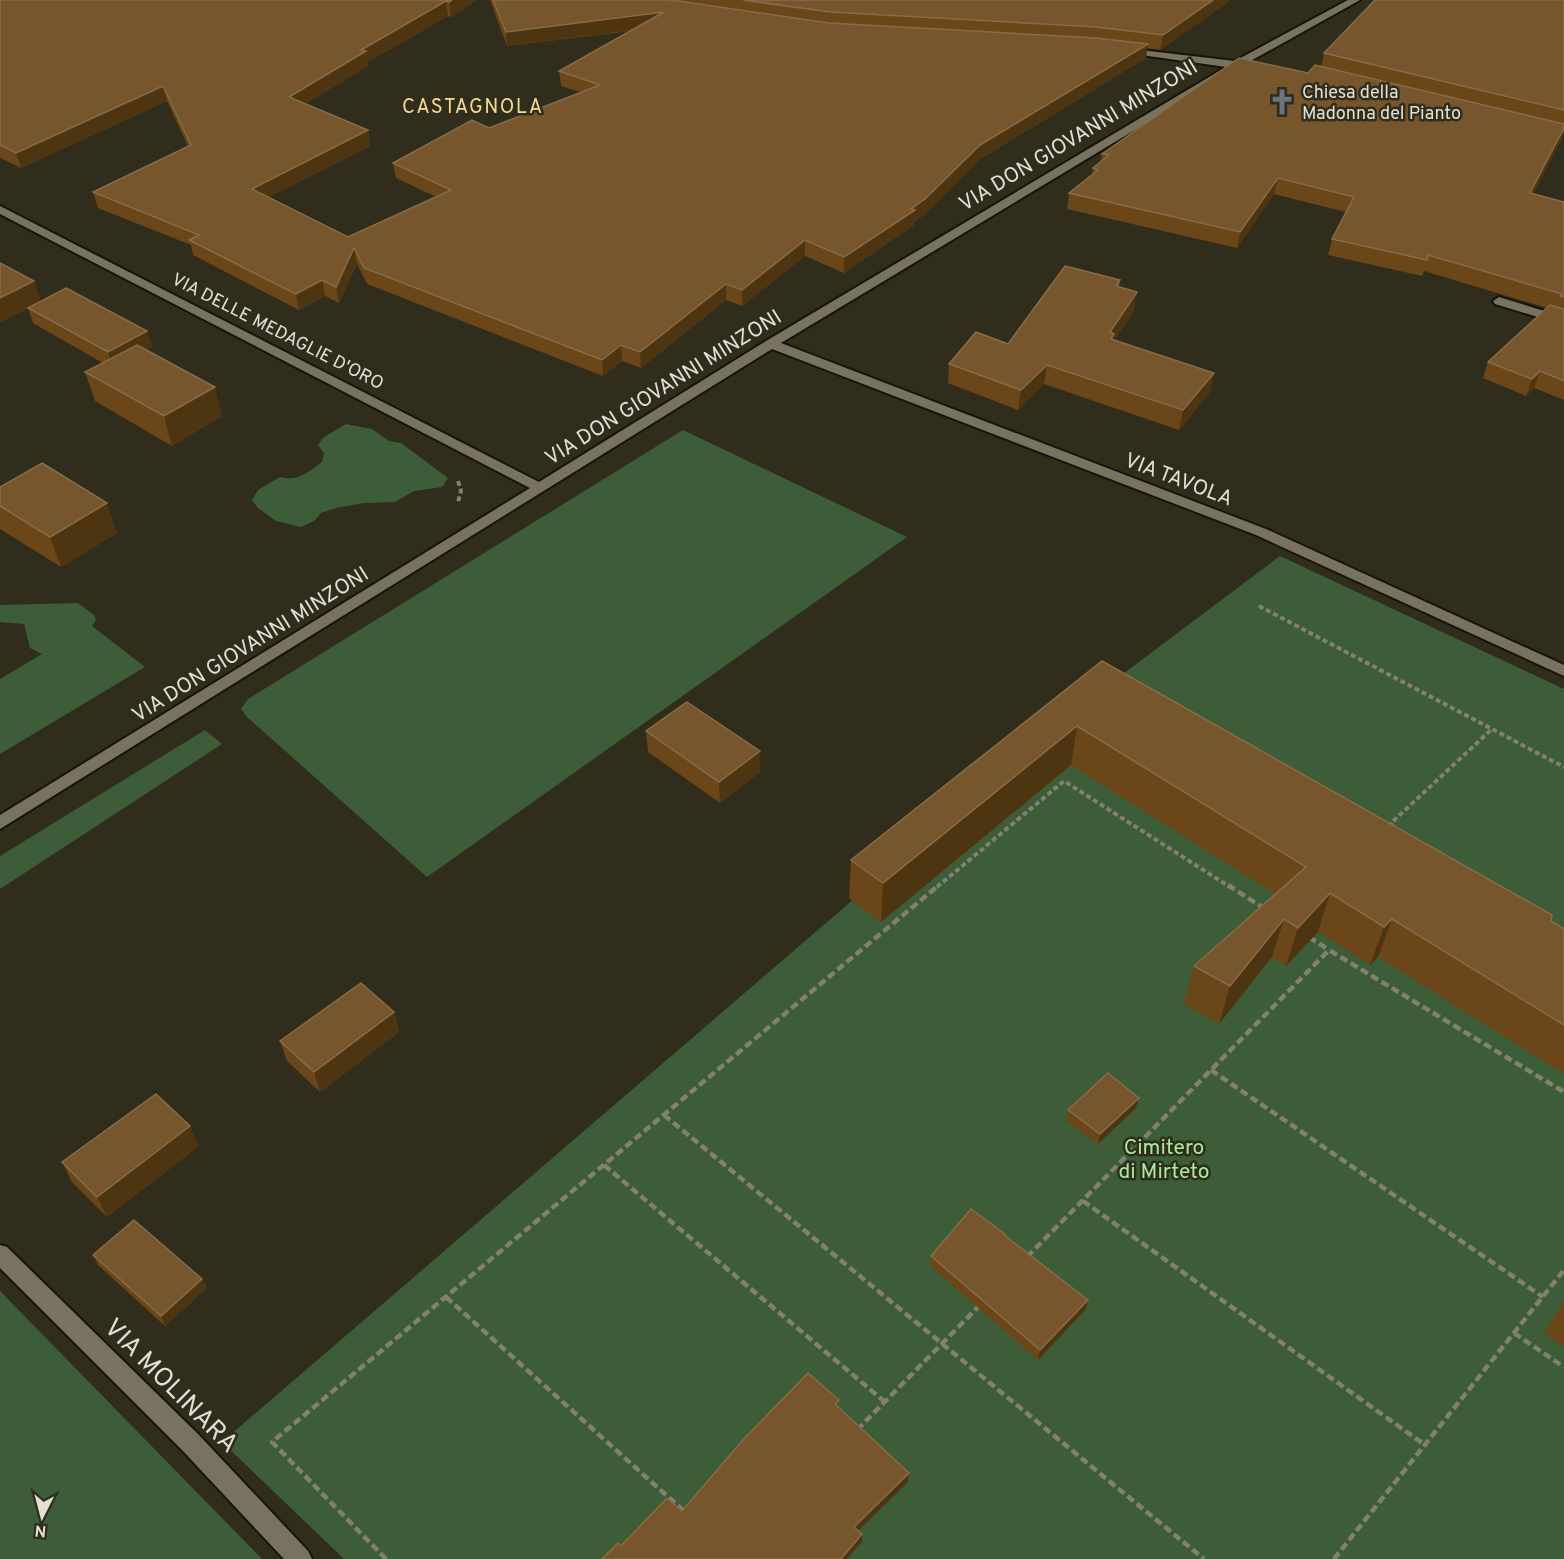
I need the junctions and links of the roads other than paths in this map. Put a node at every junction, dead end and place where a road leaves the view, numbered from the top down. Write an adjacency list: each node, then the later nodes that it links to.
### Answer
1 (1355, 0): 3 (street, VIA DON GIOVANNI MINZONI)
2 (1115, 49): 3 (street)
3 (1236, 65): 4 (street); 8 (street, VIA DON GIOVANNI MINZONI)
4 (1259, 68)
5 (0, 208): 9 (street, VIA DELLE MEDAGLIE D'ORO)
6 (1499, 301): 7 (street)
7 (1564, 321)
8 (771, 344): 9 (street, VIA DON GIOVANNI MINZONI); 10 (street, VIA TAVOLA)
9 (539, 487): 11 (street, VIA DON GIOVANNI MINZONI)
10 (1564, 671)
11 (0, 823)
12 (0, 1254): 13 (street, VIA MOLINARA)
13 (300, 1559)

